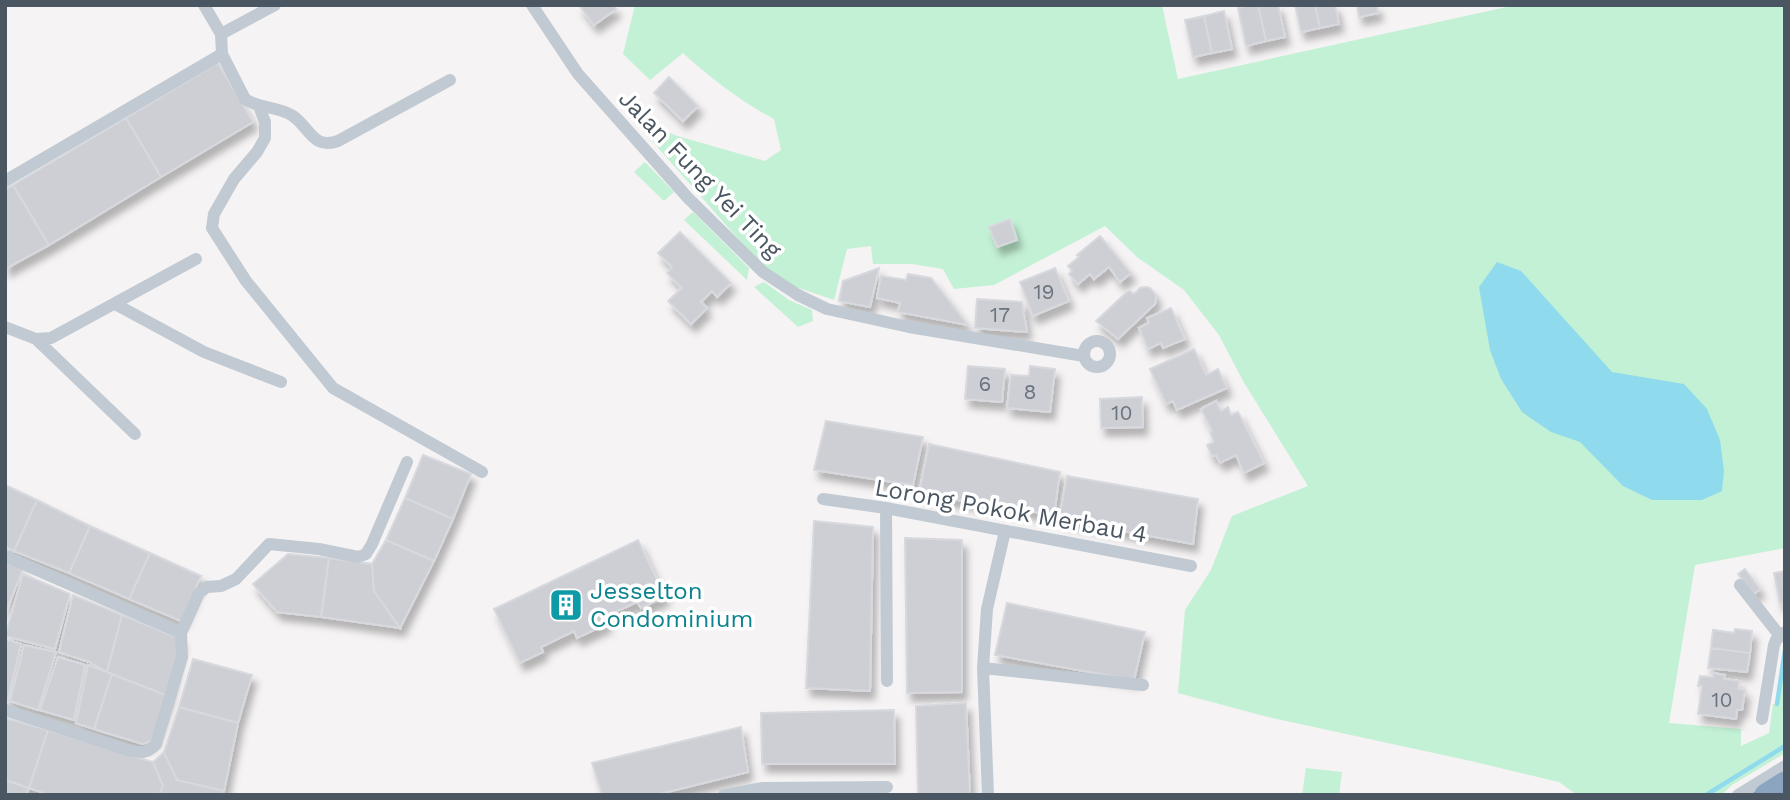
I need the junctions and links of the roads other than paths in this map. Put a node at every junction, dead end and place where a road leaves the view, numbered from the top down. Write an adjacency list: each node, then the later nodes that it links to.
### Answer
1 (204, 5): 4 (street)
2 (275, 5): 4 (street)
3 (532, 5): 13 (street, Jalan Fung Yei Ting)
4 (221, 34): 5 (street)
5 (222, 54): 7 (street); 8 (street)
6 (450, 80): 7 (street)
7 (259, 106): 17 (street)
8 (5, 181)
9 (196, 259): 10 (street)
10 (115, 304): 12 (street); 14 (street)
11 (5, 327): 12 (street)
12 (36, 339): 15 (street)
13 (1084, 356)
14 (281, 382)
15 (135, 434)
16 (407, 462): 24 (street)
17 (482, 472)
18 (823, 499): 19 (street, Lorong Pokok Merbau 4)
19 (886, 508): 20 (street, Lorong Pokok Merbau 4); 27 (street)
20 (1004, 531): 22 (street, Lorong Pokok Merbau 4); 26 (street)
21 (5, 556): 24 (street)
22 (1191, 566)
23 (1740, 585): 25 (street)
24 (181, 633): 29 (street)
25 (1782, 634): 30 (street)
26 (983, 668): 28 (street); 35 (street)
27 (887, 681)
28 (1143, 685)
29 (5, 710)
30 (1762, 719)
31 (1785, 766): 36 (street)
32 (1785, 783): 37 (highway)
33 (887, 787): 34 (street)
34 (732, 794)
35 (988, 795)
36 (1738, 795)
37 (1766, 795)

